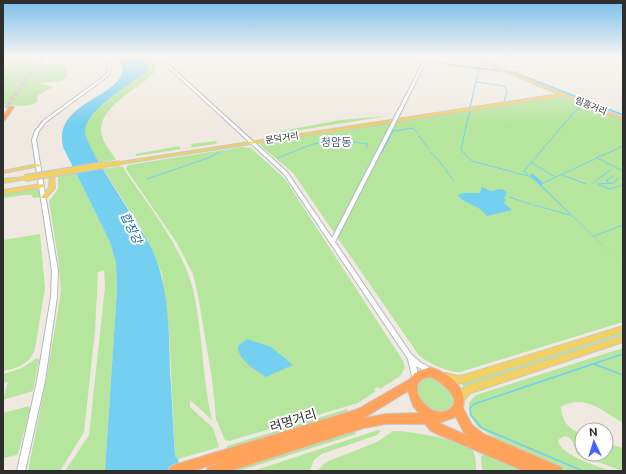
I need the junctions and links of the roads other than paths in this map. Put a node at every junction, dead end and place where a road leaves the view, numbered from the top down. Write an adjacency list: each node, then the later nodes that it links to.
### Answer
1 (101, 79): 10 (street)
2 (182, 79): 9 (street)
3 (416, 79): 17 (street, bridge)
4 (524, 79): 5 (main road, 림흥거리)
5 (562, 95): 8 (main road, 림흥거리); 9 (main road, 문덕거리)
6 (12, 107): 7 (highway)
7 (3, 119)
8 (623, 119)
9 (252, 143): 12 (main road, 문덕거리, bridge); 17 (street)
10 (38, 165): 11 (main road); 14 (street)
11 (3, 172)
12 (52, 173): 13 (main road, 문덕거리, bridge); 16 (main road)
13 (3, 181)
14 (42, 186): 15 (main road); 16 (street)
15 (3, 192)
16 (46, 195): 28 (street)
17 (333, 242): 20 (street)
18 (623, 329): 21 (main road)
19 (623, 339): 24 (main road)
20 (410, 356): 21 (street); 22 (street)
21 (440, 375): 22 (highway); 24 (highway)
22 (415, 381): 23 (highway); 27 (highway, 려명거리)
23 (417, 405): 25 (highway); 26 (highway)
24 (458, 405): 26 (highway); 31 (highway)
25 (427, 418): 26 (highway, 려명거리); 27 (highway, 려명거리); 30 (highway)
26 (439, 418)
27 (214, 466): 29 (highway, 려명거리)
28 (21, 471)
29 (174, 471)
30 (538, 471)
31 (557, 471)

